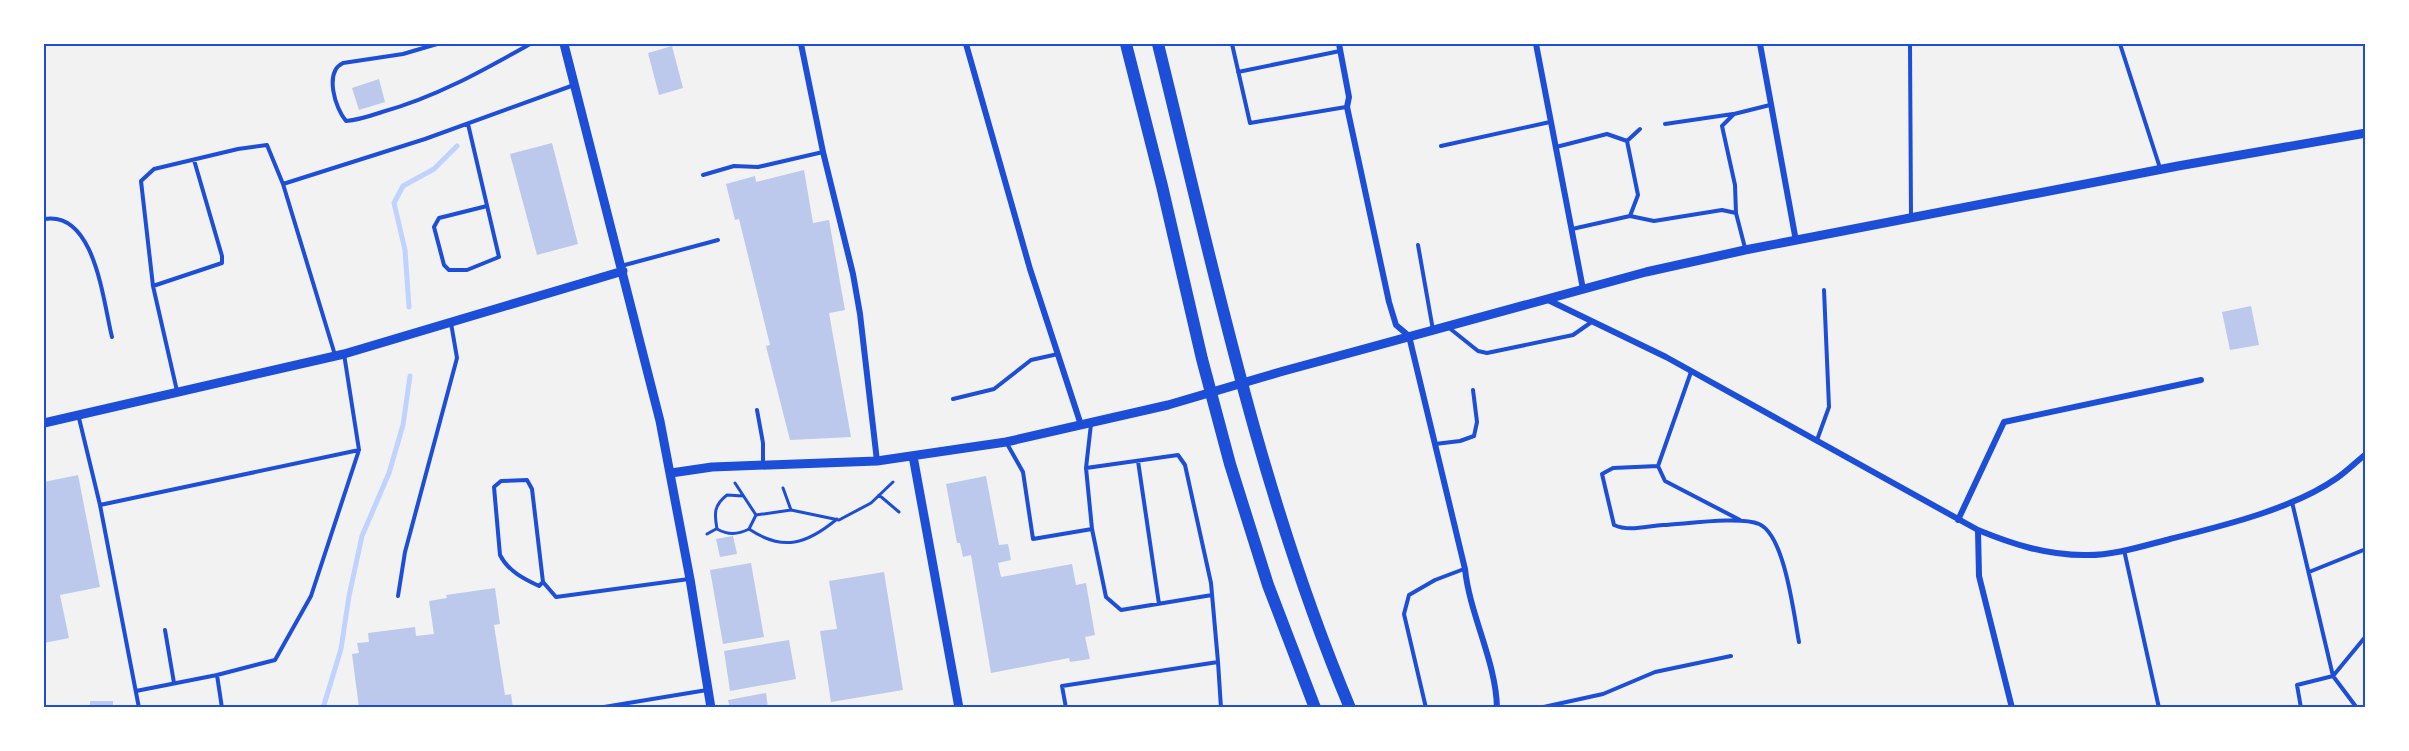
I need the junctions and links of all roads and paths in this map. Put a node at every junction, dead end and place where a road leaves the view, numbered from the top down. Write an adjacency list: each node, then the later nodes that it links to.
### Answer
1 (437, 44): 2 (lane)
2 (530, 44)
3 (564, 44): 16 (street)
4 (801, 44): 28 (street)
5 (966, 44): 54 (street)
6 (1126, 44): 61 (main road)
7 (1158, 44): 58 (main road)
8 (1232, 44): 15 (lane)
9 (1339, 44): 14 (street)
10 (1536, 44): 20 (street)
11 (1760, 44): 17 (street)
12 (1910, 44): 37 (lane)
13 (2120, 44): 30 (lane)
14 (1341, 51): 15 (lane); 18 (street)
15 (1238, 72): 18 (lane)
16 (575, 85): 21 (lane); 43 (street)
17 (1771, 105): 19 (lane); 40 (street)
18 (1347, 107): 52 (street)
19 (1734, 114): 22 (lane); 34 (lane)
20 (1551, 121): 26 (lane); 27 (street)
21 (468, 124): 32 (lane); 33 (lane)
22 (1665, 124)
23 (1640, 129): 25 (lane)
24 (2366, 133): 30 (street)
25 (1627, 141): 27 (lane); 35 (lane)
26 (1441, 146)
27 (1556, 147): 38 (street)
28 (823, 152): 31 (lane); 74 (street)
29 (194, 160): 32 (lane); 44 (lane); 44 (lane)
30 (2161, 170): 37 (street)
31 (703, 175)
32 (283, 184): 55 (lane)
33 (487, 206): 33 (lane)
34 (1736, 213): 35 (lane); 42 (lane)
35 (1629, 216): 38 (lane)
36 (44, 219): 53 (lane)
37 (1911, 219): 40 (street)
38 (1572, 229): 45 (street)
39 (718, 240): 43 (lane)
40 (1796, 241): 42 (street)
41 (1418, 245): 51 (lane)
42 (1745, 250): 45 (street)
43 (622, 268): 49 (street); 79 (street)
44 (153, 286): 60 (lane)
45 (1582, 289): 47 (street)
46 (1824, 290): 68 (lane)
47 (1545, 299): 48 (street); 50 (street)
48 (1593, 321): 50 (lane); 56 (street)
49 (450, 322): 55 (street); 105 (lane)
50 (1447, 326): 51 (street)
51 (1433, 330): 52 (street)
52 (1410, 336): 58 (street); 70 (street)
53 (112, 337)
54 (1058, 354): 62 (lane); 67 (street)
55 (340, 355): 60 (street); 71 (lane)
56 (1692, 371): 68 (street); 77 (lane)
57 (2201, 380): 91 (street)
58 (1242, 383): 61 (street); 125 (main road)
59 (1473, 390): 70 (lane)
60 (177, 391): 64 (street)
61 (1210, 392): 66 (street); 124 (main road)
62 (953, 399)
63 (757, 410): 76 (lane)
64 (78, 414): 65 (street); 86 (lane)
65 (44, 423)
66 (1092, 423): 67 (street); 78 (lane)
67 (1081, 425): 69 (street)
68 (1817, 441): 91 (street)
69 (1005, 442): 73 (street); 95 (lane)
70 (1435, 444): 100 (street)
71 (359, 450): 86 (lane); 112 (lane)
72 (2366, 454): 85 (street)
73 (913, 456): 74 (street); 121 (street)
74 (877, 461): 76 (street)
75 (1138, 461): 78 (lane); 104 (lane); 106 (lane)
76 (763, 465): 79 (street)
77 (1658, 466): 92 (lane); 92 (lane)
78 (1086, 468): 95 (lane)
79 (671, 473): 102 (street)
80 (893, 482): 83 (path)
81 (735, 483): 84 (path)
82 (783, 488): 87 (path)
83 (879, 495): 88 (path); 90 (path)
84 (745, 496): 89 (path); 93 (path)
85 (2292, 501): 99 (street); 101 (lane)
86 (100, 505): 116 (lane)
87 (791, 510): 89 (path); 90 (path)
88 (899, 512)
89 (756, 515): 94 (path)
90 (837, 519): 94 (path)
91 (1958, 520): 96 (street)
92 (1743, 522): 109 (lane)
93 (717, 529): 94 (path); 97 (path)
94 (749, 529)
95 (1092, 529): 106 (lane)
96 (1978, 530): 99 (street); 129 (street)
97 (707, 534)
98 (2366, 549): 101 (lane)
99 (2124, 550): 130 (lane)
100 (1465, 569): 126 (lane); 127 (street)
101 (2309, 572): 113 (lane)
102 (690, 579): 103 (lane); 115 (street)
103 (543, 582): 103 (lane)
104 (1212, 595): 106 (lane); 111 (lane)
105 (398, 596)
106 (1160, 604)
107 (165, 630): 114 (lane)
108 (2366, 636): 113 (lane)
109 (1799, 642)
110 (1731, 656): 128 (lane)
111 (1218, 662): 122 (lane); 123 (lane)
112 (217, 675): 114 (lane); 118 (lane)
113 (2334, 676): 131 (lane); 132 (lane)
114 (174, 683): 116 (lane)
115 (708, 690): 119 (lane); 120 (street)
116 (136, 691): 117 (lane)
117 (139, 708)
118 (222, 708)
119 (598, 708)
120 (711, 708)
121 (959, 708)
122 (1066, 708)
123 (1221, 708)
124 (1315, 708)
125 (1350, 708)
126 (1426, 708)
127 (1497, 708)
128 (1539, 708)
129 (2012, 708)
130 (2159, 708)
131 (2301, 708)
132 (2357, 708)

